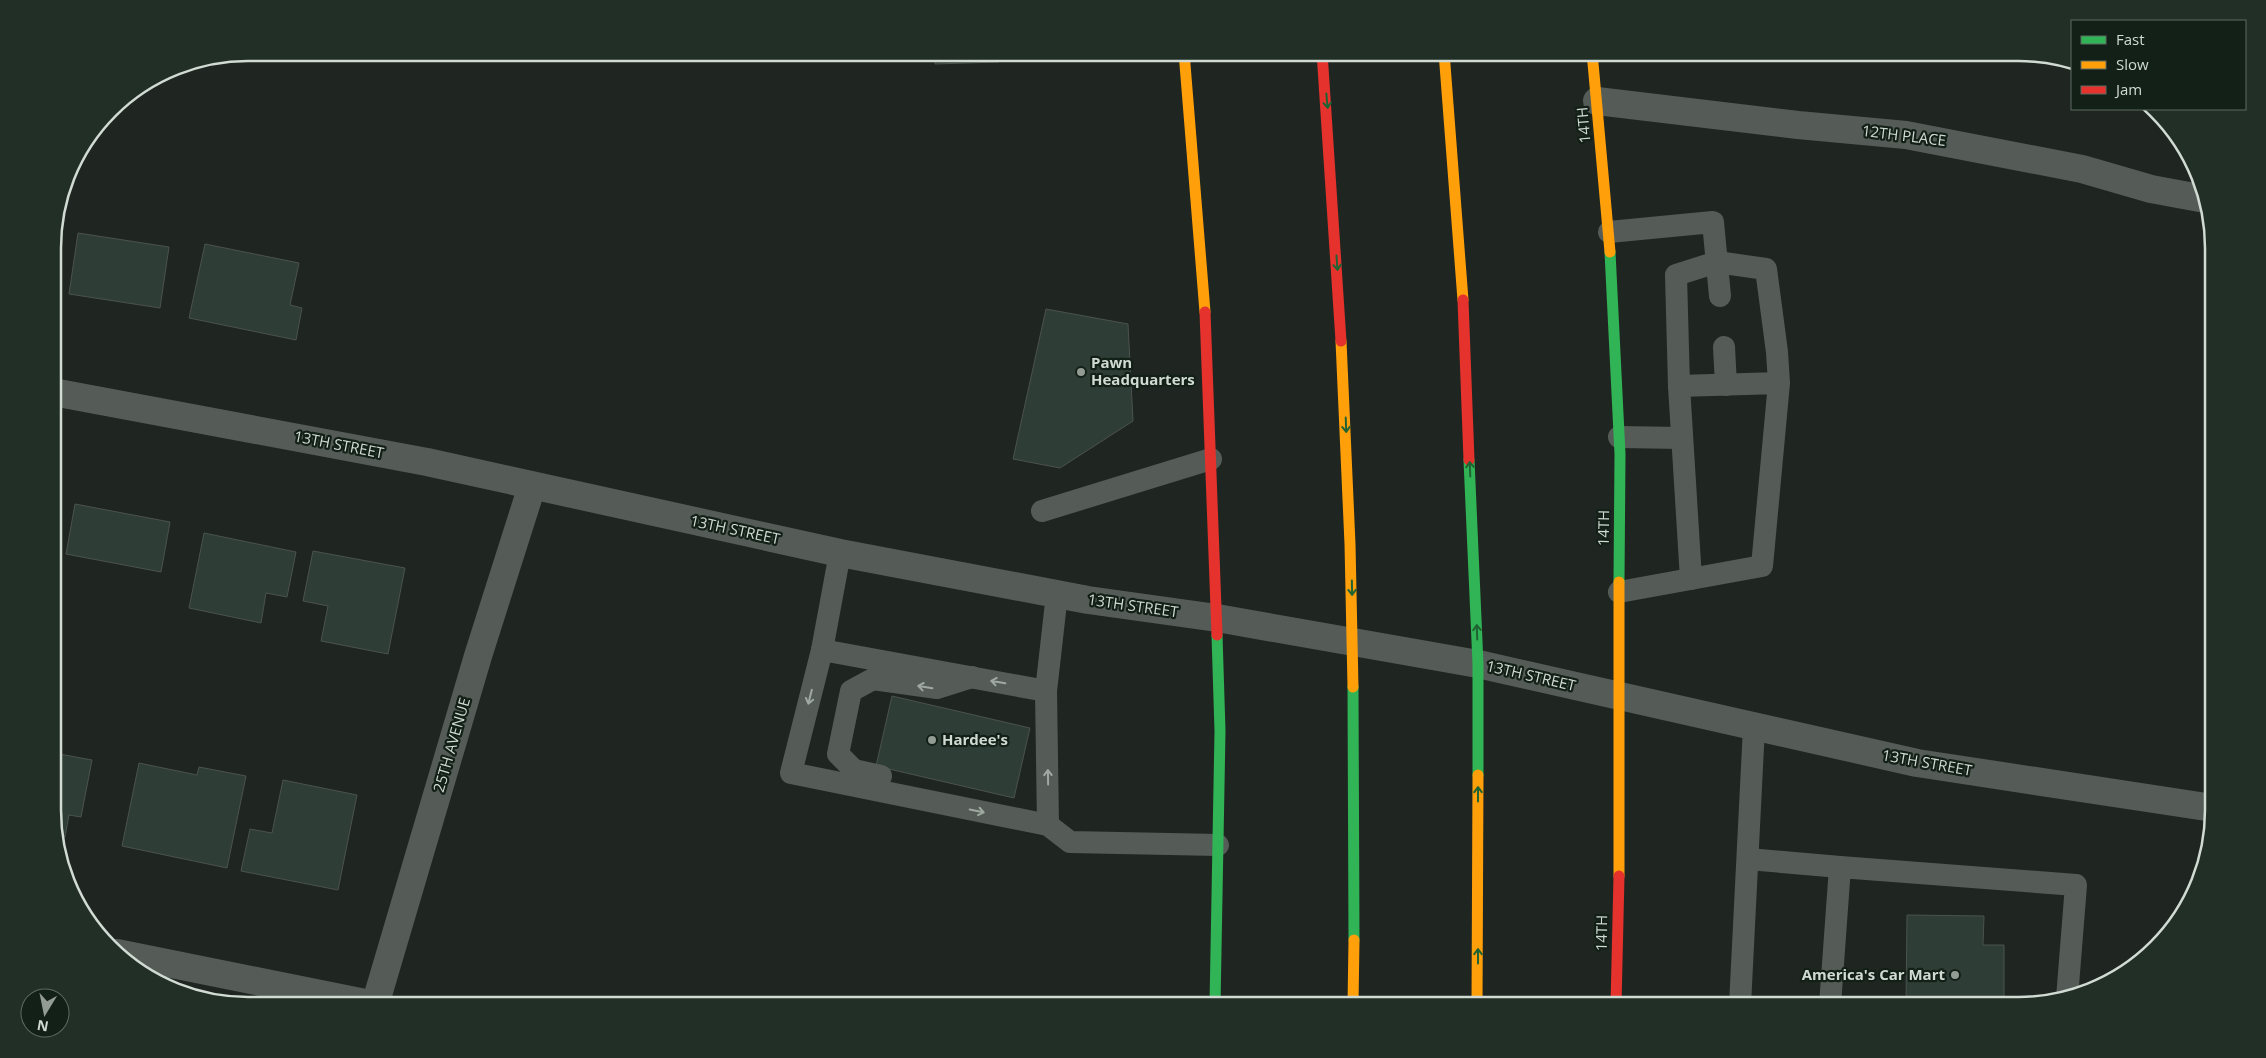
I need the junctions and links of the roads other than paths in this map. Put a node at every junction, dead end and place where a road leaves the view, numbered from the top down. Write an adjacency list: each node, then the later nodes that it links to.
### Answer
1 (1185, 61): 17 (main road)
2 (1323, 61): 25 (main road, one-way to 25)
3 (1445, 61): 27 (main road, one-way to 3)
4 (1593, 61): 5 (main road, 14TH)
5 (1597, 101): 6 (street, 12TH PLACE); 7 (main road, 14TH)
6 (2197, 198)
7 (1609, 232): 8 (lane); 15 (main road, 14TH)
8 (1717, 262): 9 (lane); 11 (lane); 13 (lane)
9 (1720, 296)
10 (1724, 347): 12 (lane)
11 (1779, 383): 12 (lane); 21 (lane)
12 (1726, 385): 13 (lane)
13 (1679, 386): 16 (lane)
14 (61, 393): 18 (street, 13TH STREET)
15 (1619, 437): 16 (lane); 22 (main road, 14TH)
16 (1681, 438): 21 (lane)
17 (1211, 459): 19 (lane); 24 (main road)
18 (532, 486): 20 (street, 13TH STREET); 41 (street, 25TH AVENUE)
19 (1042, 511)
20 (840, 552): 23 (street, 13TH STREET); 26 (lane)
21 (1691, 579): 22 (lane)
22 (1618, 592): 30 (main road, 14TH)
23 (1057, 594): 24 (street, 13TH STREET); 29 (lane)
24 (1217, 618): 25 (street, 13TH STREET); 35 (main road)
25 (1352, 641): 27 (street, 13TH STREET); 43 (main road)
26 (822, 650): 28 (lane); 32 (lane, one-way to 32)
27 (1478, 664): 30 (street, 13TH STREET); 44 (main road, one-way to 27)
28 (972, 677): 29 (lane, one-way to 28); 32 (lane, one-way to 32)
29 (1046, 691): 34 (lane, one-way to 29)
30 (1618, 696): 31 (street, 13TH STREET); 45 (main road, 14TH)
31 (1754, 727): 33 (street, 13TH STREET); 36 (lane)
32 (953, 806): 34 (lane, one-way to 34)
33 (2205, 807)
34 (1048, 825): 35 (lane)
35 (1218, 845): 42 (main road)
36 (1748, 859): 37 (lane); 46 (lane)
37 (1840, 867): 39 (lane); 47 (lane)
38 (132, 956): 40 (street)
39 (2068, 990)
40 (335, 997)
41 (377, 997)
42 (1215, 997)
43 (1353, 997)
44 (1476, 997)
45 (1616, 997)
46 (1740, 997)
47 (1831, 997)

